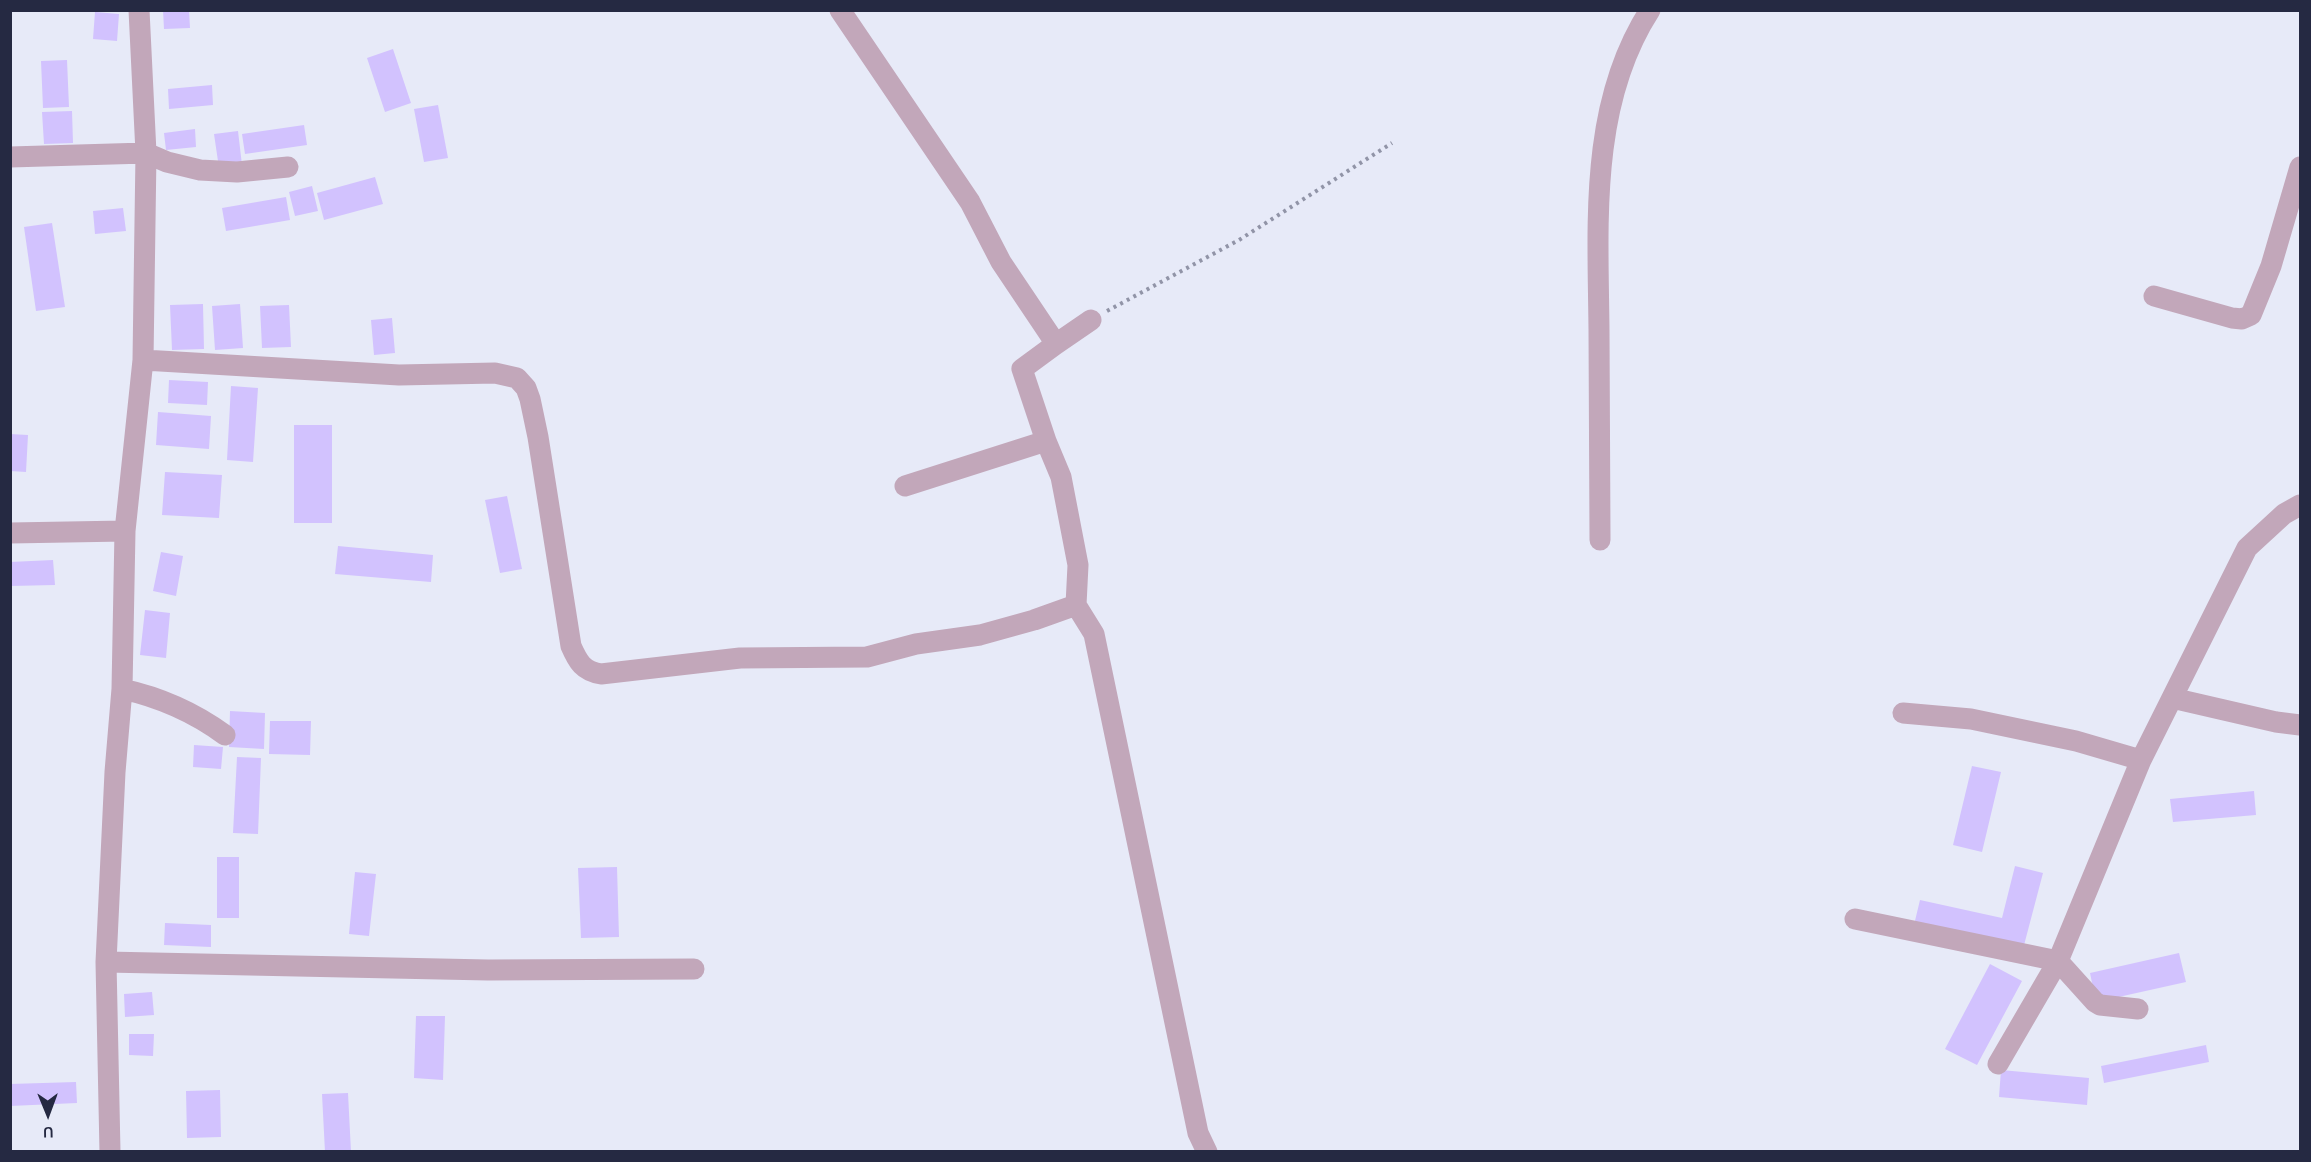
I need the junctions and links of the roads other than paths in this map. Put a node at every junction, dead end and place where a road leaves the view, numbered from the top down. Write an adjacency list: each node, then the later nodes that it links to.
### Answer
1 (140, 10): 4 (street)
2 (840, 10): 10 (street)
3 (1650, 10): 17 (street)
4 (146, 153): 5 (street); 6 (street); 11 (street)
5 (10, 157)
6 (288, 167)
7 (2301, 167): 8 (street)
8 (2154, 296)
9 (1091, 320): 10 (street)
10 (1056, 344): 12 (street)
11 (143, 360): 15 (street); 18 (street)
12 (1046, 441): 13 (street); 18 (street)
13 (905, 486)
14 (2301, 505): 20 (street)
15 (125, 531): 16 (street); 19 (street)
16 (10, 533)
17 (1600, 540)
18 (1076, 605): 32 (street)
19 (122, 689): 23 (street); 27 (street)
20 (2172, 698): 22 (street); 24 (street)
21 (1903, 713): 24 (street)
22 (2301, 725)
23 (225, 735)
24 (2141, 760): 26 (street)
25 (1856, 919): 26 (street)
26 (2058, 961): 29 (street); 30 (street)
27 (106, 962): 28 (street); 31 (street)
28 (694, 969)
29 (2138, 1008)
30 (1998, 1064)
31 (110, 1152)
32 (1207, 1152)

